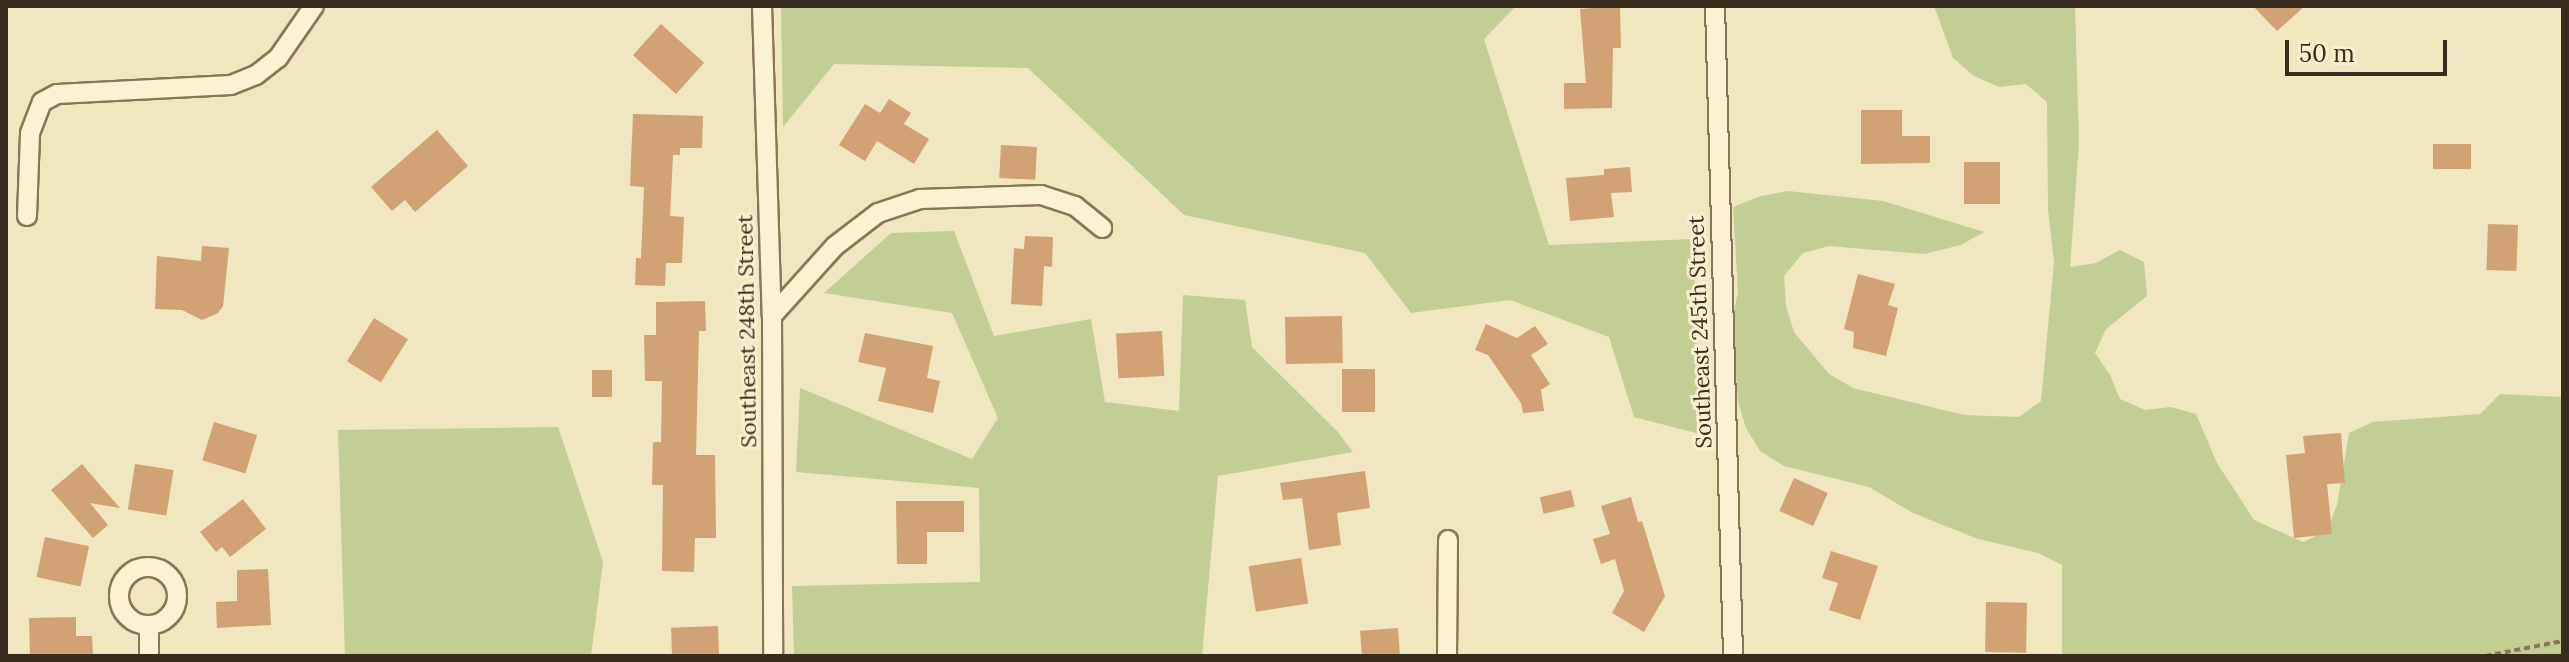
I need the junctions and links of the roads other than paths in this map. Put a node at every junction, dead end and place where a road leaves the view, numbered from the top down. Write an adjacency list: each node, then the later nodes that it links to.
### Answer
1 (314, 6): 4 (street)
2 (762, 6): 6 (street, Southeast 248th Street)
3 (1715, 6): 12 (street, Southeast 245th Street)
4 (27, 216)
5 (1102, 228): 6 (street)
6 (772, 316): 10 (street, Southeast 248th Street)
7 (1448, 540): 11 (street)
8 (149, 625): 9 (street)
9 (149, 656)
10 (773, 656)
11 (1447, 656)
12 (1733, 656)

